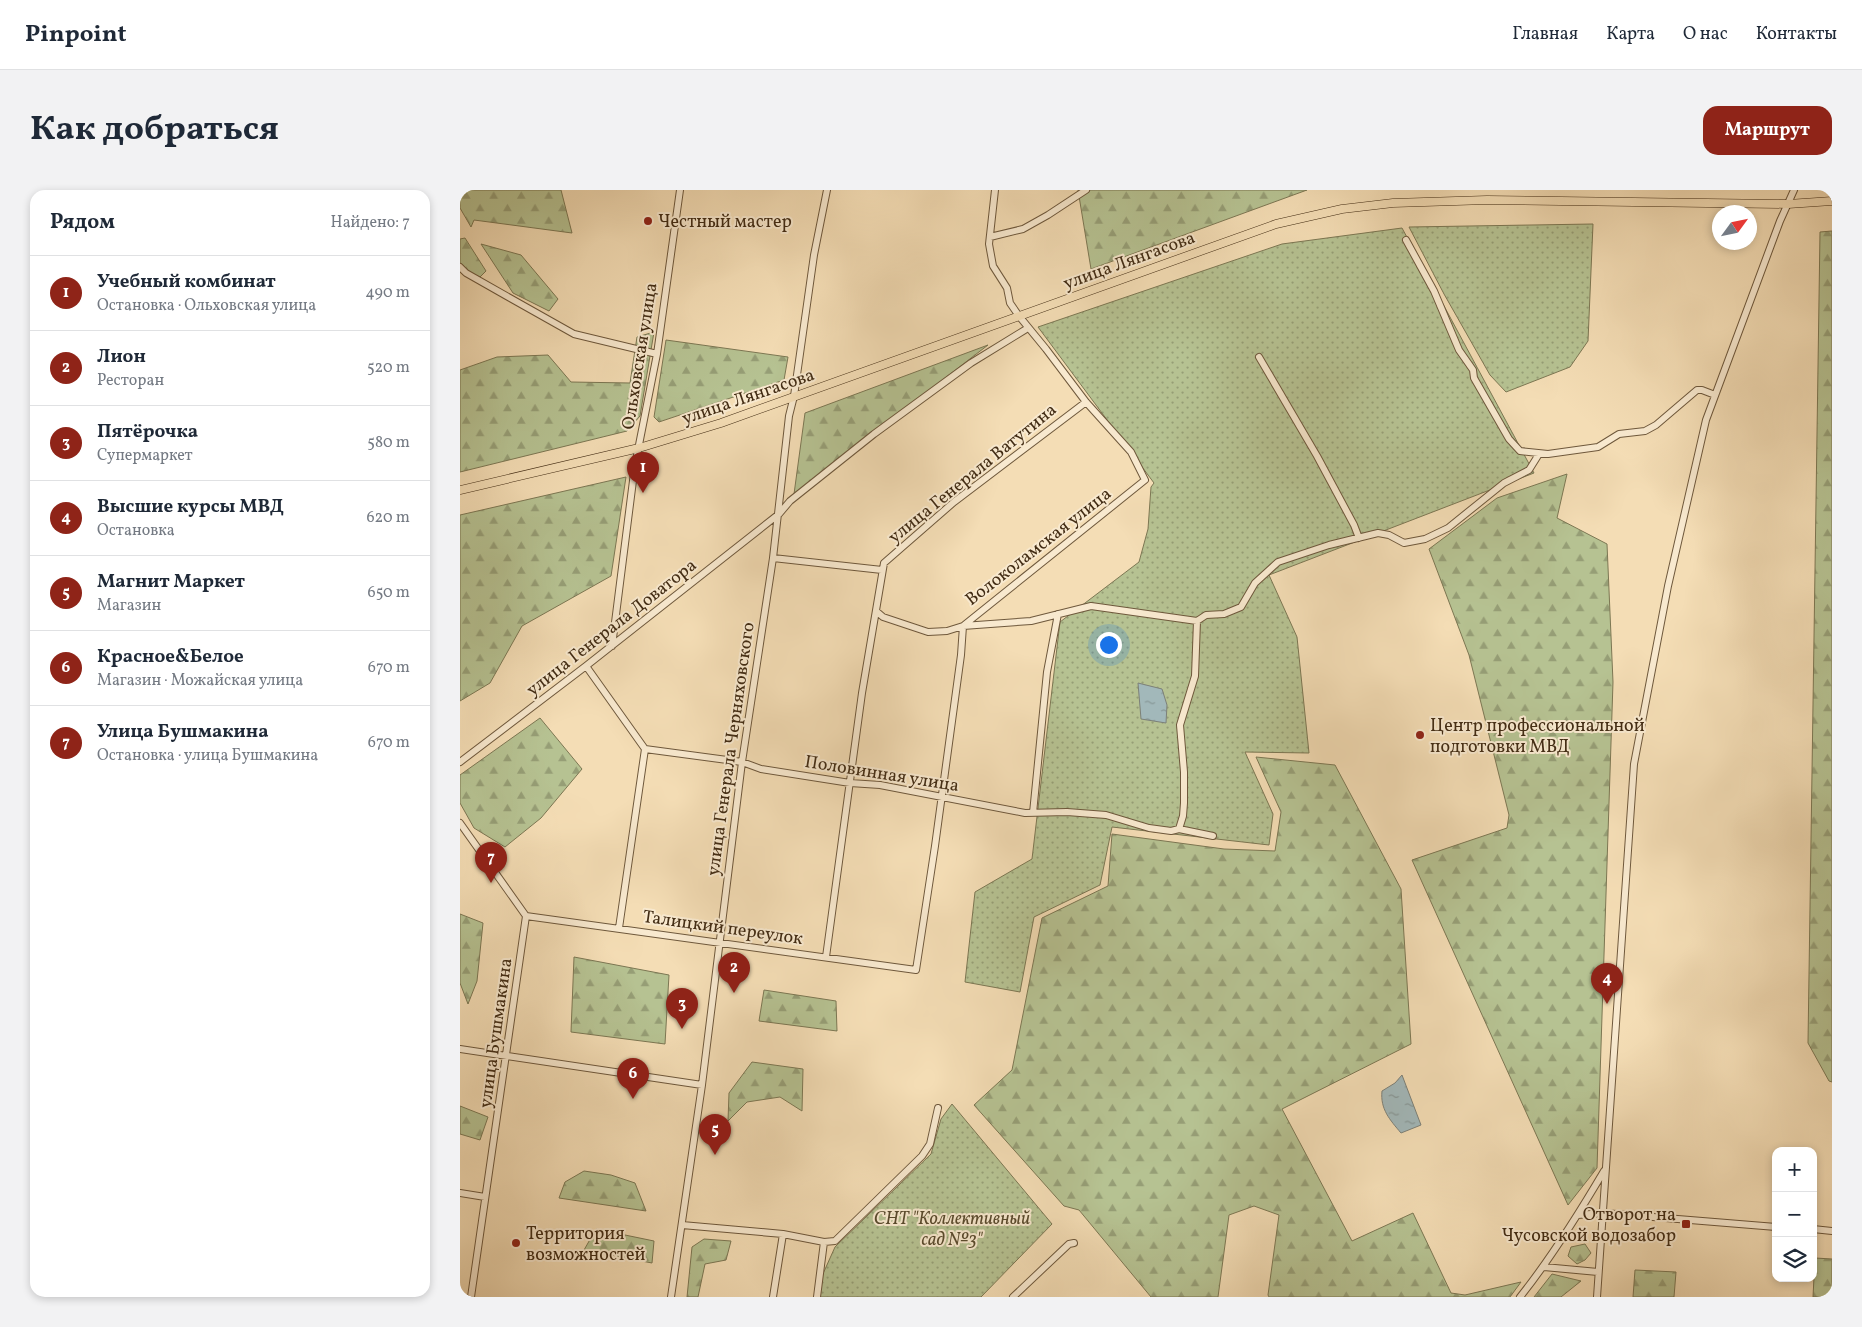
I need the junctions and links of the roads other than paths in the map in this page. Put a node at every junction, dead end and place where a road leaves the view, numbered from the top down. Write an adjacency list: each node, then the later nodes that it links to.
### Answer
1 (680, 190): 13 (street, Ольховская улица)
2 (827, 190): 16 (street, улица Генерала Черняховского)
3 (995, 190): 8 (street)
4 (1086, 190): 8 (street)
5 (1794, 190): 7 (street)
6 (1832, 201): 7 (main road, улица Лянгасова)
7 (1788, 204): 11 (main road, улица Лянгасова); 15 (street)
8 (990, 237): 11 (street)
9 (1406, 240): 19 (street)
10 (460, 266): 13 (street)
11 (1018, 316): 12 (street); 16 (main road, улица Лянгасова)
12 (1028, 328): 17 (street); 21 (street)
13 (657, 354): 18 (street, Ольховская улица)
14 (1259, 357): 22 (street)
15 (1715, 395): 19 (street); 49 (street)
16 (794, 396): 18 (main road, улица Лянгасова); 21 (street, улица Генерала Черняховского)
17 (1086, 402): 24 (street, улица Генерала Ватутина); 28 (street, Волоколамская улица)
18 (639, 448): 20 (main road, улица Лянгасова); 29 (street, Ольховская улица)
19 (1539, 454): 22 (street)
20 (460, 490)
21 (779, 514): 23 (street, улица Генерала Черняховского); 29 (street, улица Генерала Доватора)
22 (1359, 538): 27 (street)
23 (773, 558): 24 (street); 33 (street, улица Генерала Черняховского)
24 (882, 570): 25 (street)
25 (876, 611): 28 (street); 34 (street)
26 (1058, 614): 27 (street); 28 (street); 36 (street)
27 (1197, 621): 38 (street)
28 (963, 626): 35 (street, Волоколамская улица)
29 (612, 646): 30 (street, улица Генерала Доватора)
30 (586, 666): 31 (street); 32 (street, улица Генерала Доватора)
31 (644, 749): 33 (street, Половинная улица); 41 (street)
32 (460, 762)
33 (742, 762): 34 (street, Половинная улица); 42 (street, улица Генерала Черняховского)
34 (850, 783): 35 (street, Половинная улица); 43 (street)
35 (941, 797): 36 (street, Половинная улица); 44 (street, Волоколамская улица)
36 (1034, 813): 38 (street, Половинная улица)
37 (460, 823): 40 (street)
38 (1179, 829): 39 (street, Половинная улица)
39 (1213, 836)
40 (526, 916): 41 (street, Талицкий переулок); 46 (street, улица Бушмакина)
41 (619, 928): 42 (street, Талицкий переулок)
42 (719, 942): 43 (street, Талицкий переулок); 47 (street, улица Генерала Черняховского)
43 (826, 957): 44 (street, Талицкий переулок)
44 (916, 970)
45 (460, 1049): 46 (street)
46 (507, 1056): 47 (street); 51 (street, улица Бушмакина)
47 (702, 1085): 54 (street, улица Генерала Черняховского)
48 (938, 1108): 59 (street)
49 (1605, 1170): 52 (street); 53 (street)
50 (460, 1193): 51 (street)
51 (485, 1197): 63 (street, улица Бушмакина)
52 (1604, 1213): 53 (street); 55 (street); 62 (street)
53 (1578, 1215): 61 (street)
54 (682, 1225): 58 (street); 64 (street, улица Генерала Черняховского)
55 (1772, 1227)
56 (1817, 1229): 57 (street)
57 (1832, 1231)
58 (783, 1234): 59 (street); 65 (street)
59 (824, 1242): 66 (street)
60 (1074, 1243): 67 (street)
61 (1544, 1267): 62 (street); 68 (street)
62 (1598, 1272): 69 (street)
63 (471, 1297)
64 (671, 1297)
65 (773, 1297)
66 (816, 1297)
67 (1013, 1297)
68 (1520, 1297)
69 (1597, 1297)

